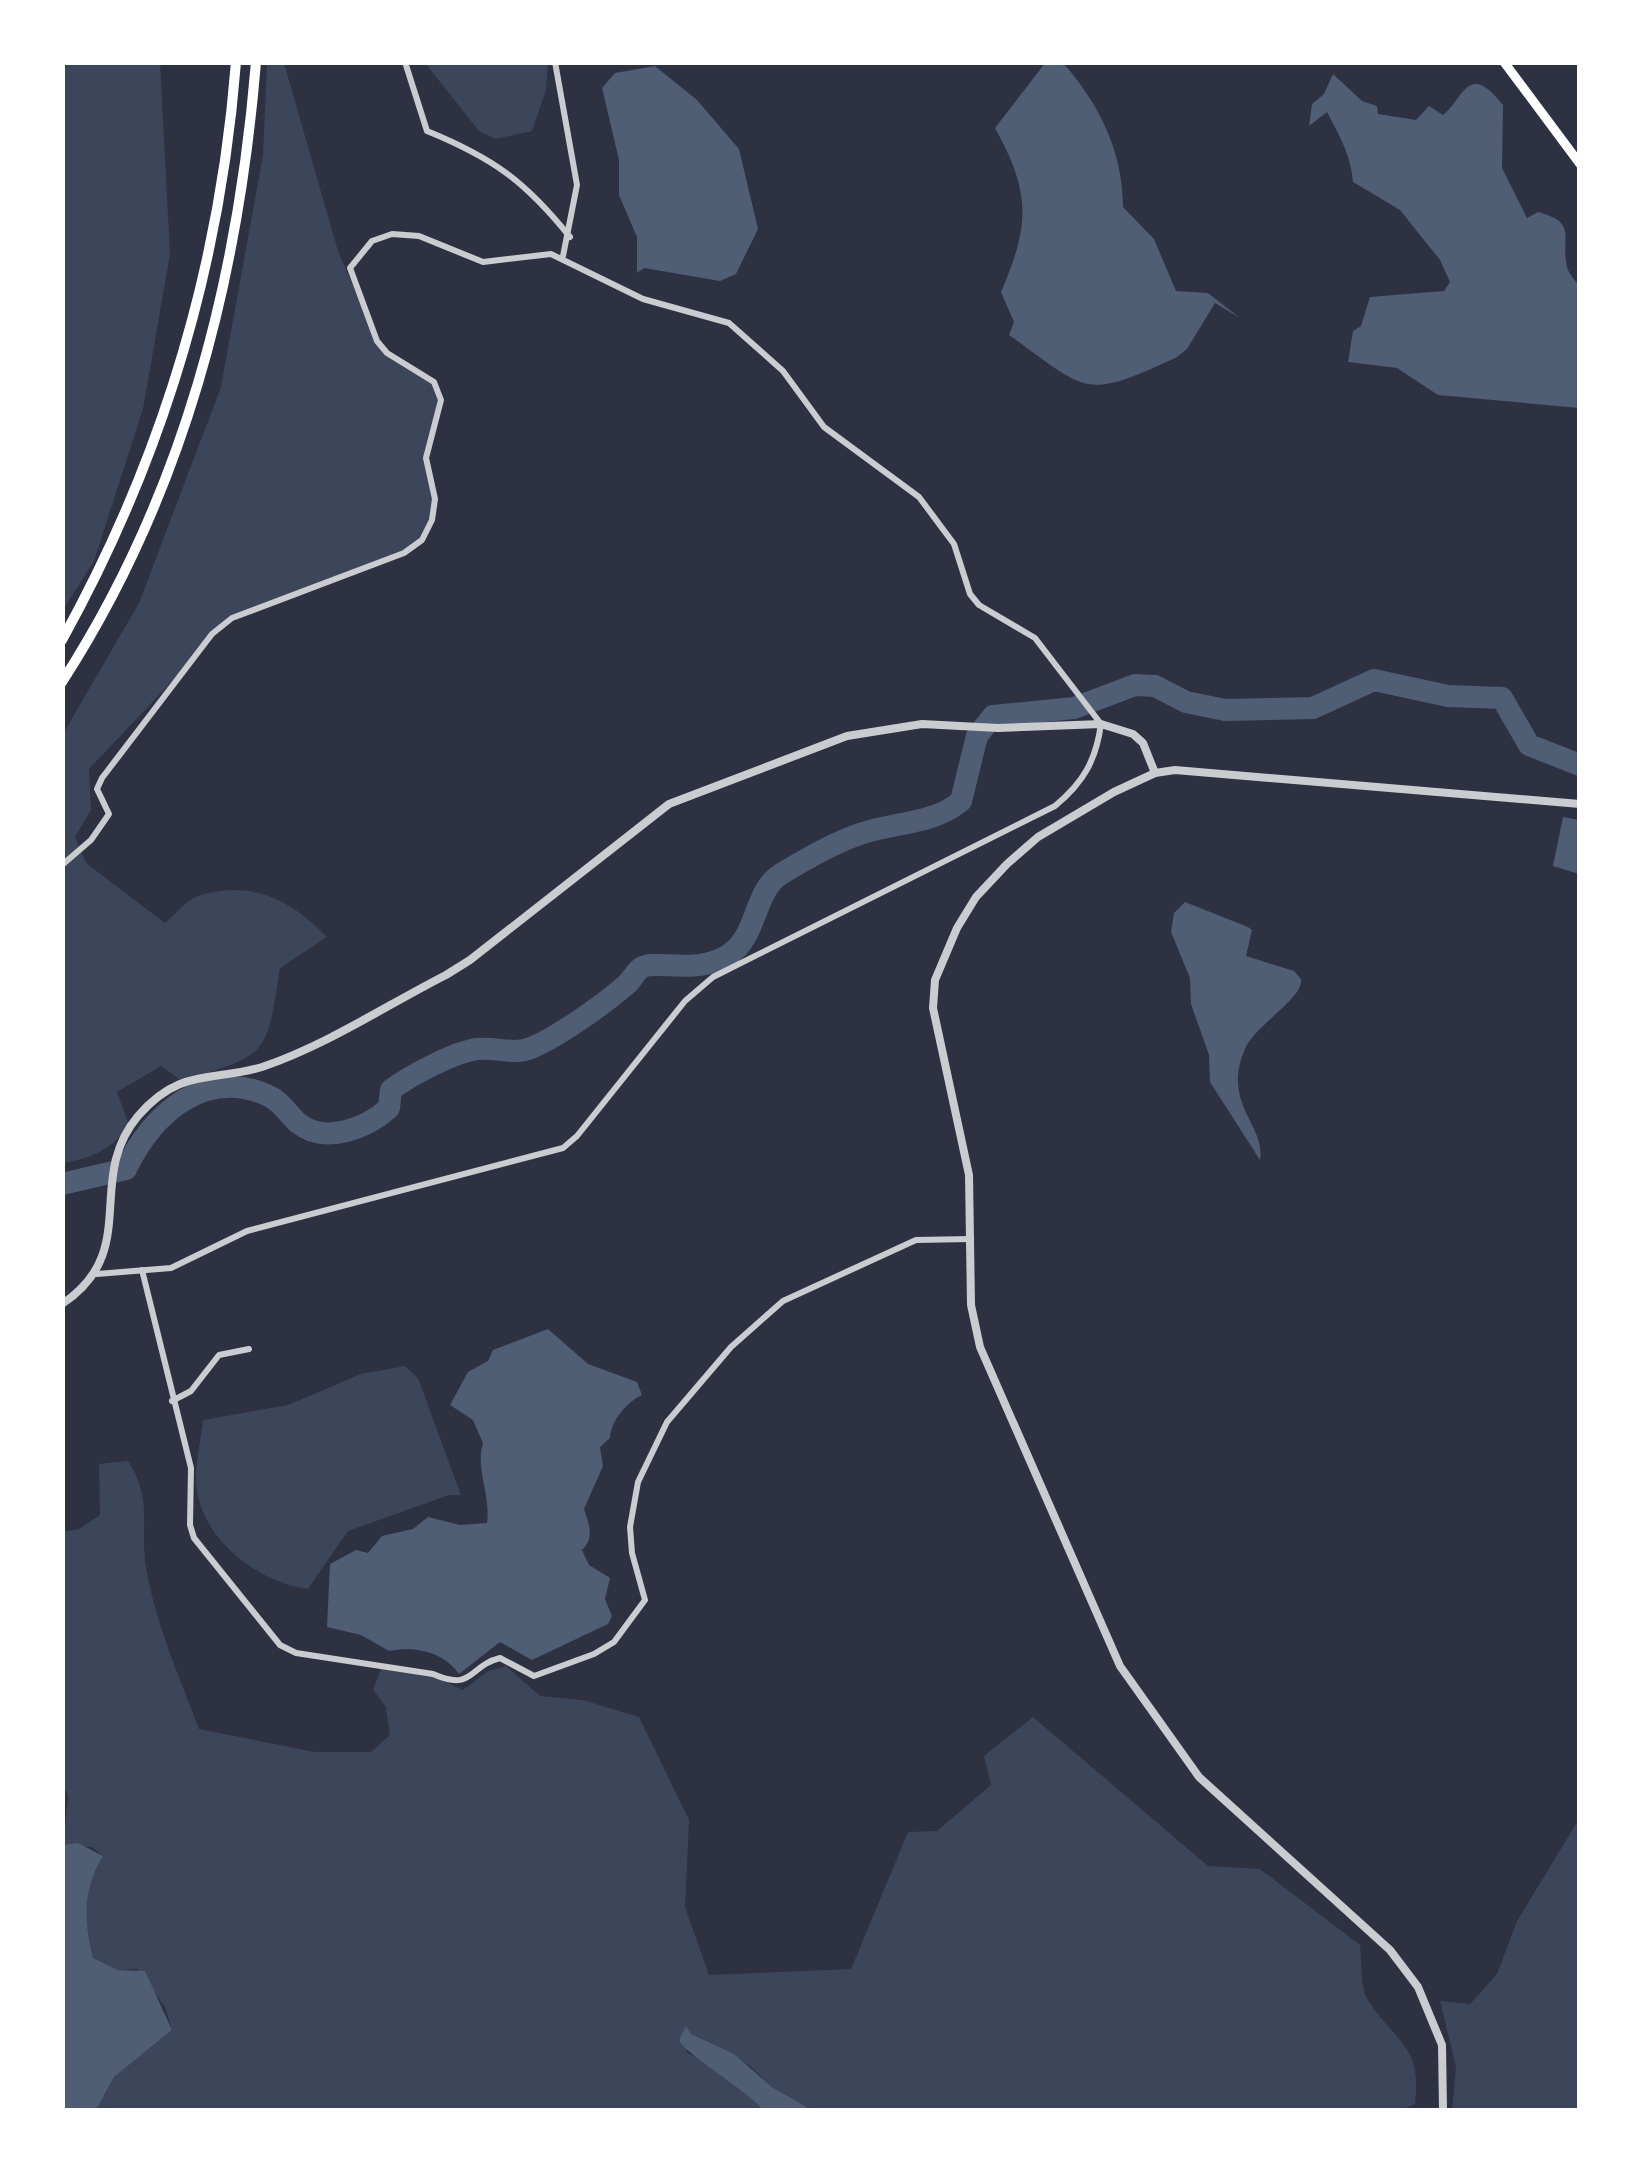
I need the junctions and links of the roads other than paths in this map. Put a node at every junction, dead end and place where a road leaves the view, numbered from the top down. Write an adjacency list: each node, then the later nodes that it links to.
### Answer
1 (236, 62): 9 (highway)
2 (256, 62): 10 (highway)
3 (404, 62): 7 (street)
4 (555, 62): 7 (street)
5 (1504, 62): 6 (main road)
6 (1580, 164)
7 (570, 237): 8 (street)
8 (563, 256): 11 (street); 14 (street)
9 (62, 640)
10 (62, 682)
11 (1101, 724): 12 (street); 16 (street); 17 (street)
12 (1155, 773): 13 (street); 15 (street)
13 (1580, 804)
14 (62, 864)
15 (971, 1239): 20 (street); 21 (street)
16 (142, 1270): 17 (street); 20 (street)
17 (97, 1274): 18 (street)
18 (62, 1304)
19 (249, 1350): 20 (street)
20 (172, 1400)
21 (1442, 2110)

